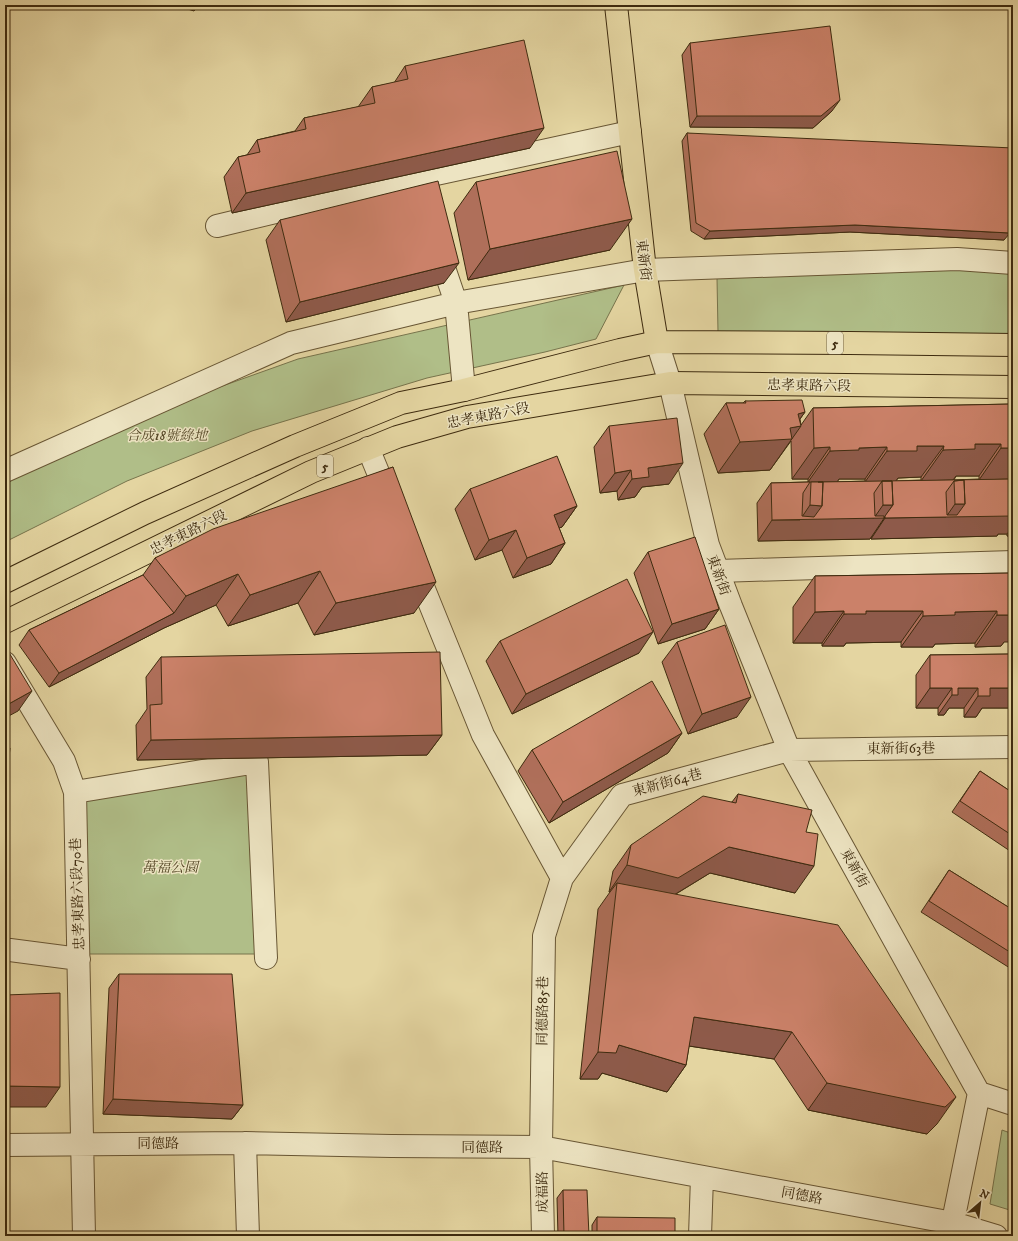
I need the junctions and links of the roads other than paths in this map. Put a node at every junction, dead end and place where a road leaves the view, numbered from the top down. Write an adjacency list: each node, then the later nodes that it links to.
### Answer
1 (616, 5): 2 (main road, 東新街)
2 (630, 132): 3 (street); 6 (main road, 東新街)
3 (412, 179): 4 (street); 7 (street)
4 (217, 226)
5 (1013, 263): 6 (street)
6 (645, 270): 7 (street); 8 (main road, 東新街)
7 (456, 304): 12 (street); 14 (street)
8 (657, 342): 9 (main road, 忠孝東路六段 / 5); 10 (street, 東新街); 12 (main road, 忠孝東路六段 / 5)
9 (1013, 345)
10 (670, 383): 11 (main road, 忠孝東路六段 / 5); 13 (main road, 忠孝東路六段 / 5); 18 (street, 東新街)
11 (1013, 388)
12 (464, 390): 19 (main road, 忠孝東路六段 / 5)
13 (368, 448): 15 (street); 20 (main road, 忠孝東路六段 / 5)
14 (5, 471)
15 (395, 516)
16 (410, 552): 25 (street)
17 (1013, 562): 18 (street)
18 (718, 571): 23 (street, 東新街)
19 (5, 582)
20 (5, 622)
21 (5, 663): 24 (street, 忠孝東路六段70巷)
22 (1013, 747): 23 (street, 東新街63巷)
23 (789, 750): 25 (street, 東新街64巷); 29 (street, 東新街)
24 (75, 792): 27 (street); 28 (street, 忠孝東路六段70巷)
25 (562, 878): 34 (street, 同德路85巷)
26 (10, 950): 28 (street)
27 (266, 958)
28 (79, 959): 31 (street, 忠孝東路六段70巷)
29 (979, 1093): 30 (street); 36 (street)
30 (1013, 1104)
31 (82, 1143): 32 (street, 同德路); 33 (street, 同德路); 37 (street, 忠孝東路六段70巷)
32 (245, 1143): 34 (street, 同德路); 38 (street)
33 (5, 1144)
34 (541, 1147): 35 (street, 同德路); 39 (street, 成福路)
35 (702, 1177): 36 (street, 同德路); 40 (street)
36 (951, 1229): 41 (street)
37 (84, 1236)
38 (248, 1236)
39 (543, 1236)
40 (700, 1236)
41 (996, 1236)

